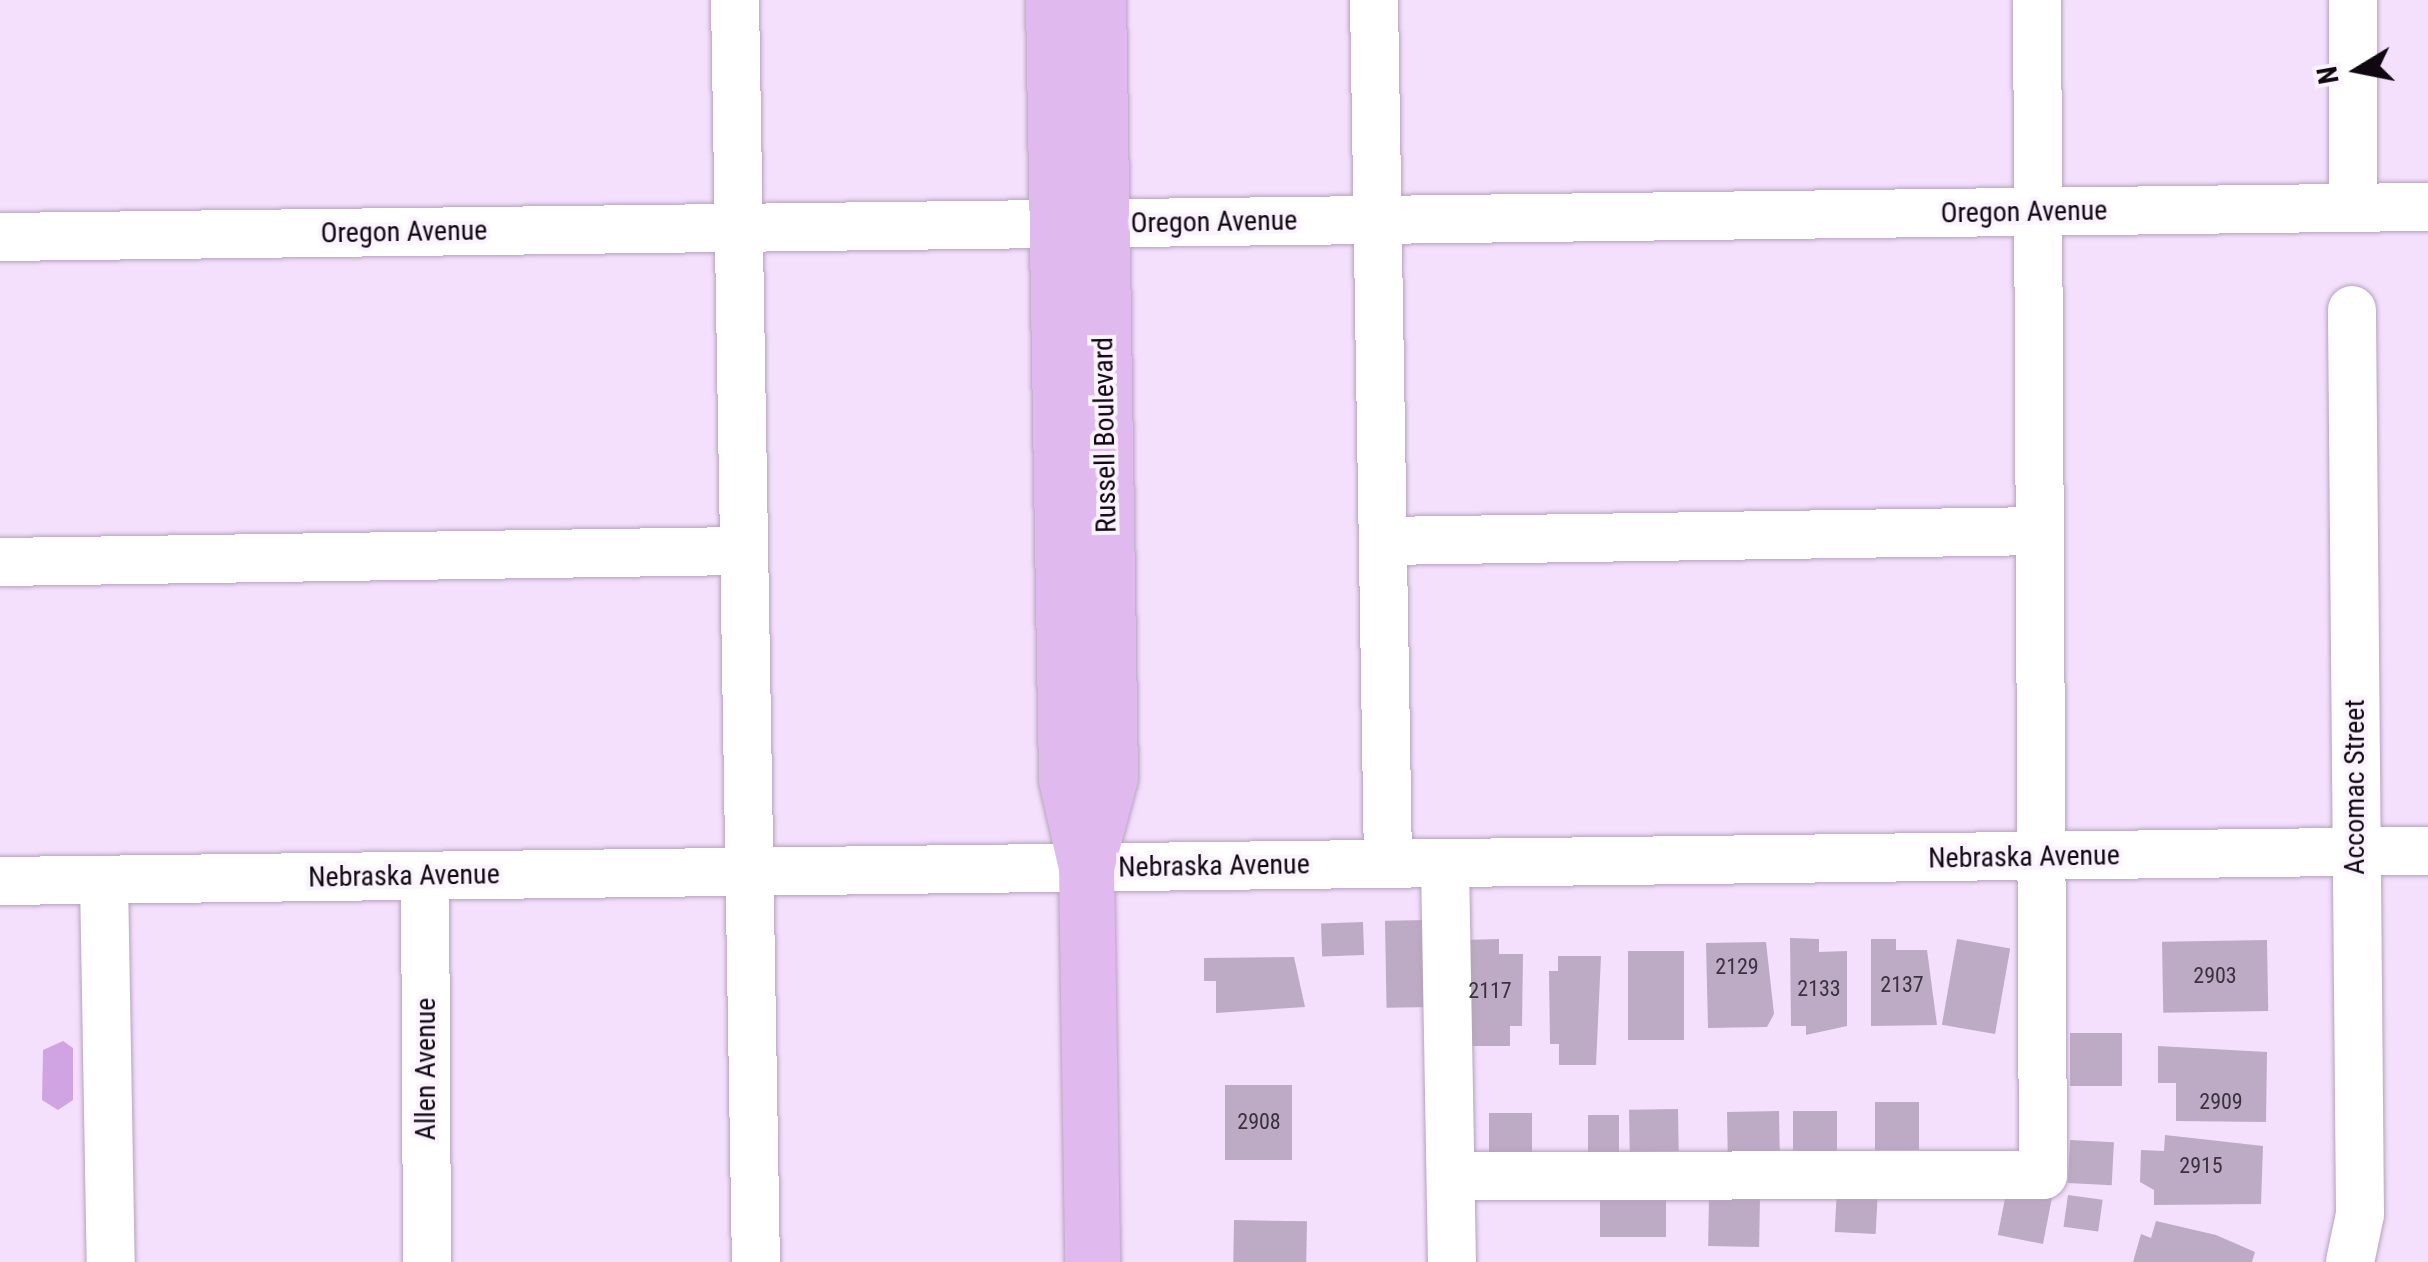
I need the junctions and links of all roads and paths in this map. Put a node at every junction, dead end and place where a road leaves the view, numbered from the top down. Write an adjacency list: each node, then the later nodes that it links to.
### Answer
1 (735, 0): 12 (street)
2 (1053, 0): 11 (main road, Russell Boulevard)
3 (1098, 0): 11 (main road, Russell Boulevard)
4 (1374, 0): 10 (street)
5 (2037, 0): 9 (street)
6 (2353, 0): 8 (street)
7 (2428, 206): 8 (street, Oregon Avenue)
8 (2353, 208): 9 (street, Oregon Avenue)
9 (2040, 212): 10 (street, Oregon Avenue); 15 (street)
10 (1379, 220): 11 (street, Oregon Avenue); 16 (street)
11 (1079, 223): 12 (street, Oregon Avenue); 24 (main road, Russell Boulevard)
12 (739, 228): 13 (street, Oregon Avenue); 17 (street)
13 (0, 237)
14 (2352, 310): 20 (street, Accomac Street)
15 (2040, 531): 16 (street); 21 (street)
16 (1384, 541): 22 (street)
17 (744, 551): 18 (street); 25 (street)
18 (0, 562)
19 (2428, 850): 20 (street, Nebraska Avenue)
20 (2355, 852): 21 (street, Nebraska Avenue); 35 (street, Accomac Street)
21 (2041, 856): 23 (street, Nebraska Avenue); 29 (street)
22 (1388, 864): 23 (street, Nebraska Avenue); 24 (street, Nebraska Avenue)
23 (1444, 864): 29 (street)
24 (1086, 867): 25 (street, Nebraska Avenue); 33 (main road, Russell Boulevard)
25 (750, 872): 26 (street, Nebraska Avenue); 32 (street)
26 (425, 876): 27 (street, Nebraska Avenue); 31 (street, Allen Avenue)
27 (104, 880): 28 (street, Nebraska Avenue); 30 (street)
28 (0, 881)
29 (1450, 1176): 34 (street)
30 (111, 1262)
31 (428, 1262)
32 (756, 1262)
33 (1092, 1262)
34 (1452, 1262)
35 (2350, 1262)

